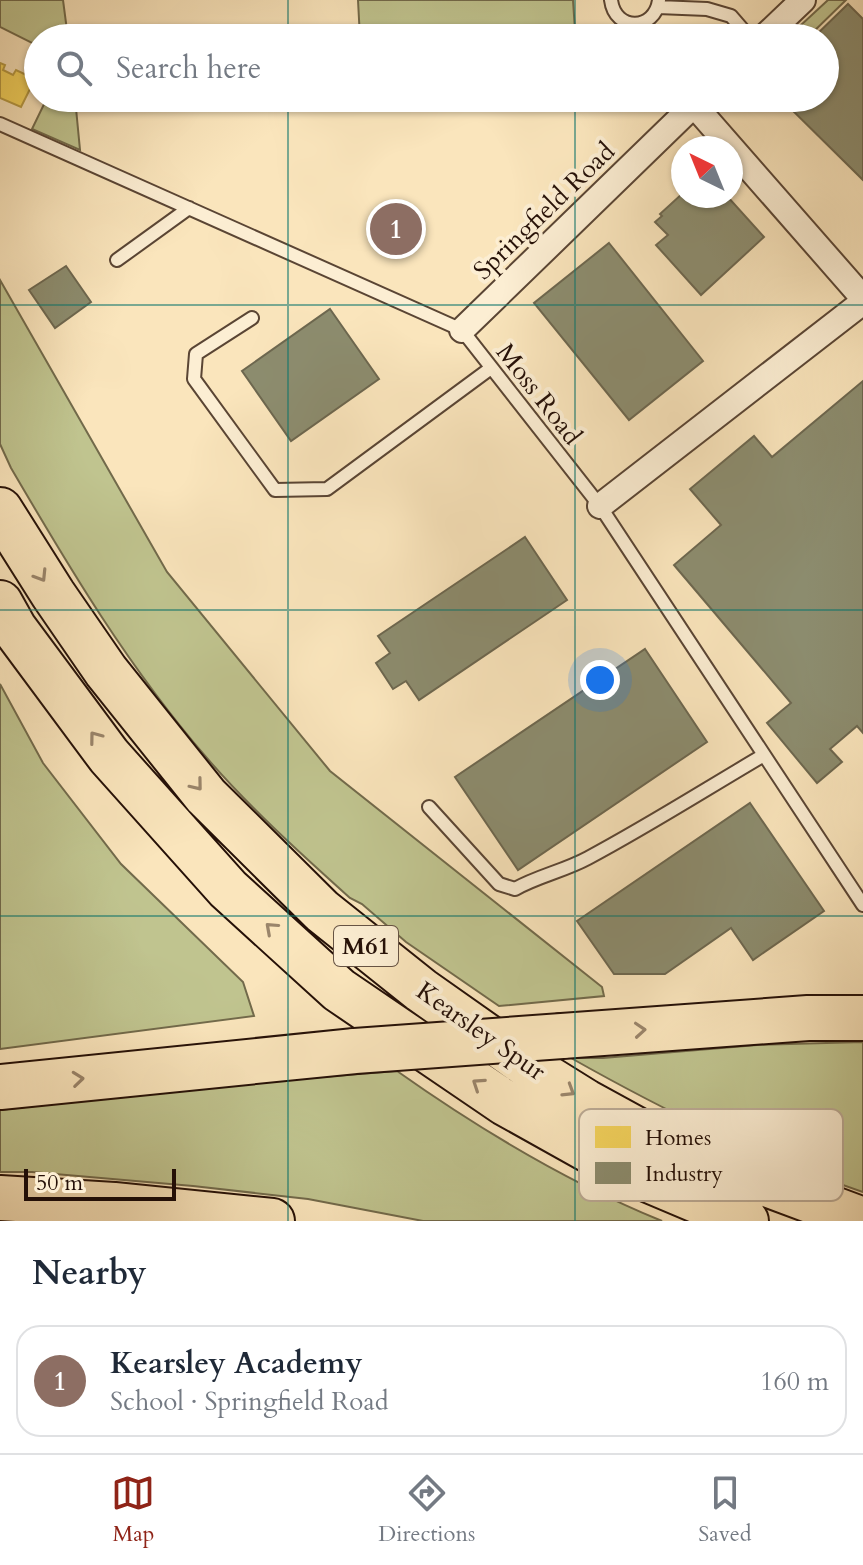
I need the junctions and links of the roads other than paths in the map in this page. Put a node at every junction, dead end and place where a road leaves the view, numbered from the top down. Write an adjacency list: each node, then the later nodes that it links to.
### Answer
1 (611, 0): 4 (lane)
2 (803, 0): 7 (street)
3 (658, 3): 5 (lane); 6 (lane)
4 (632, 24)
5 (637, 24)
6 (738, 24)
7 (778, 24)
8 (686, 112): 15 (street, Springfield Road)
9 (706, 112): 13 (street)
10 (0, 124): 11 (lane, Moss Road)
11 (189, 208): 12 (lane); 15 (lane, Moss Road)
12 (117, 260)
13 (863, 300): 17 (street)
14 (252, 318): 16 (lane)
15 (462, 330): 16 (lane, Moss Road)
16 (491, 368): 17 (lane, Moss Road)
17 (600, 506): 20 (lane, Moss Road)
18 (0, 510): 25 (highway, Kearsley Spur / M61, one-way to 25)
19 (0, 603): 26 (highway, Kearsley Spur / M61, one-way to 19)
20 (764, 755): 21 (lane); 22 (lane, Moss Road)
21 (429, 807)
22 (863, 905)
23 (863, 1018): 24 (highway, one-way to 23, bridge)
24 (0, 1087)
25 (599, 1109)
26 (579, 1144)
27 (0, 1198): 31 (highway)
28 (699, 1201): 32 (highway, Kearsley Spur / M61, one-way to 28)
29 (812, 1201): 30 (highway, Kearsley Spur / M61, one-way to 30)
30 (863, 1220)
31 (272, 1221)
32 (746, 1221)

